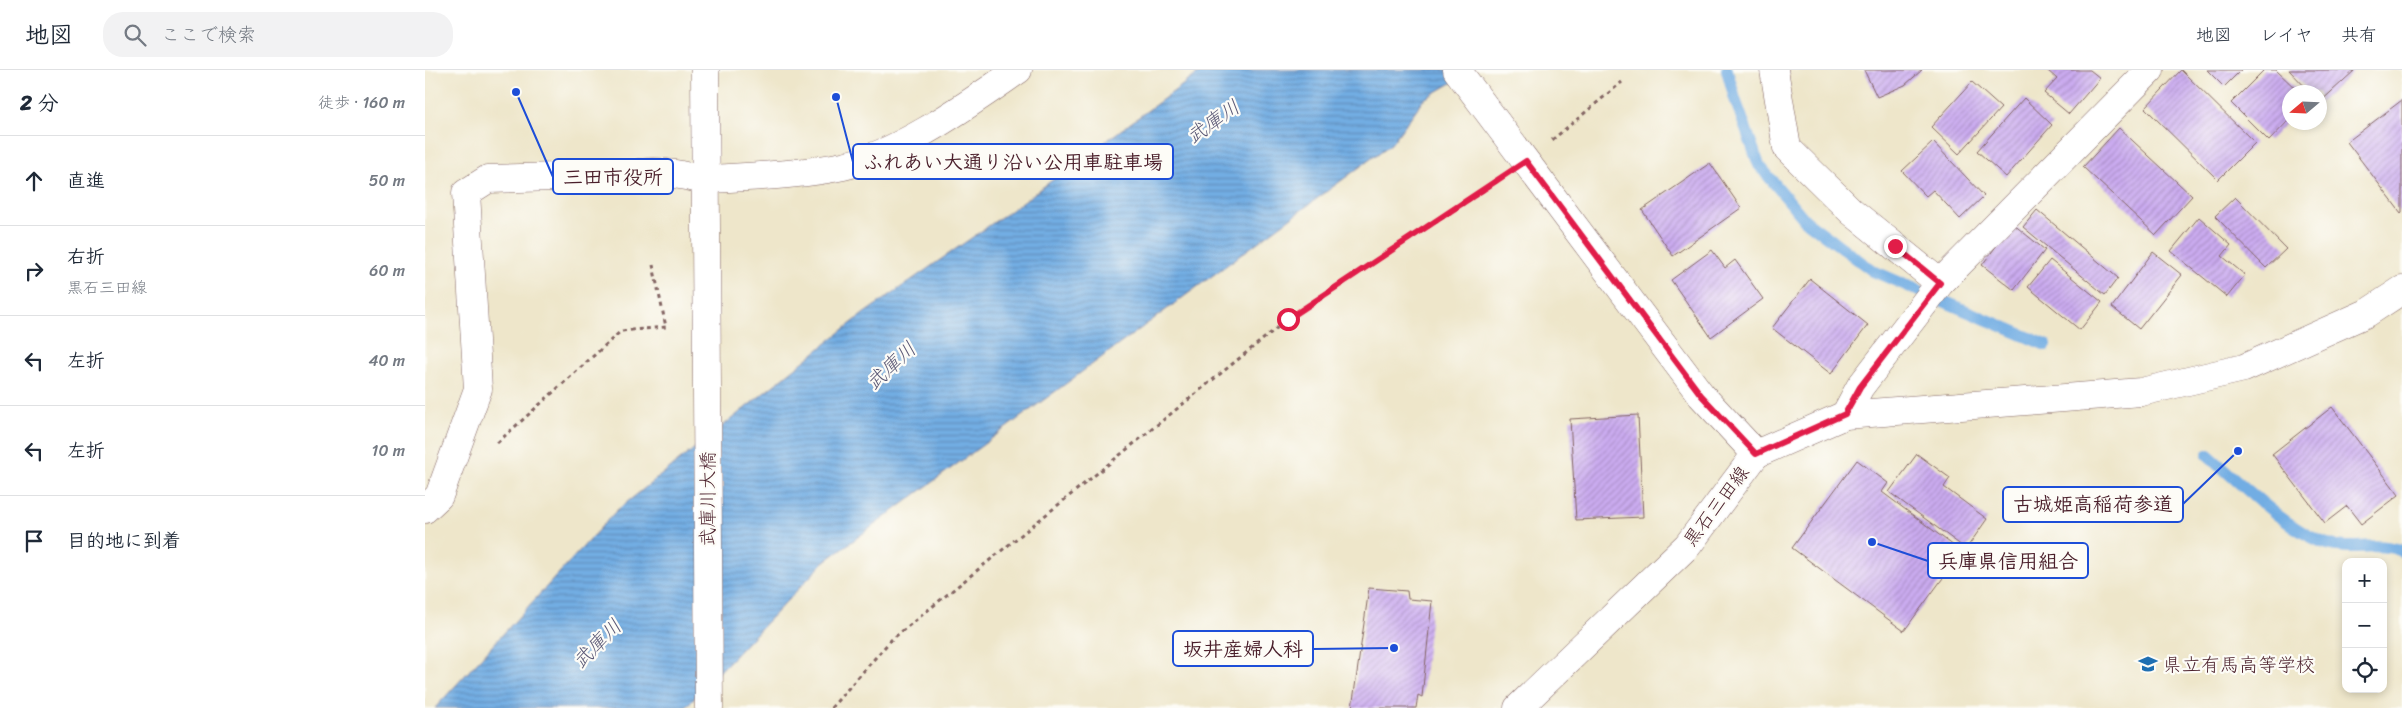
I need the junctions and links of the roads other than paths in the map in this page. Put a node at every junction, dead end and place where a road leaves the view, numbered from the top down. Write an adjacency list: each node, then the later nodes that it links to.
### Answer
1 (705, 70): 6 (street, 武庫川大橋)
2 (1018, 70): 6 (street)
3 (1457, 70): 10 (street, 黒石三田線)
4 (1774, 70): 7 (street)
5 (2150, 70): 7 (street)
6 (706, 180): 11 (street); 12 (street, 武庫川大橋)
7 (1938, 286): 9 (street)
8 (2402, 290): 9 (street)
9 (1845, 414): 10 (street)
10 (1756, 454): 13 (street, 黒石三田線)
11 (425, 509)
12 (709, 708)
13 (1518, 708)

